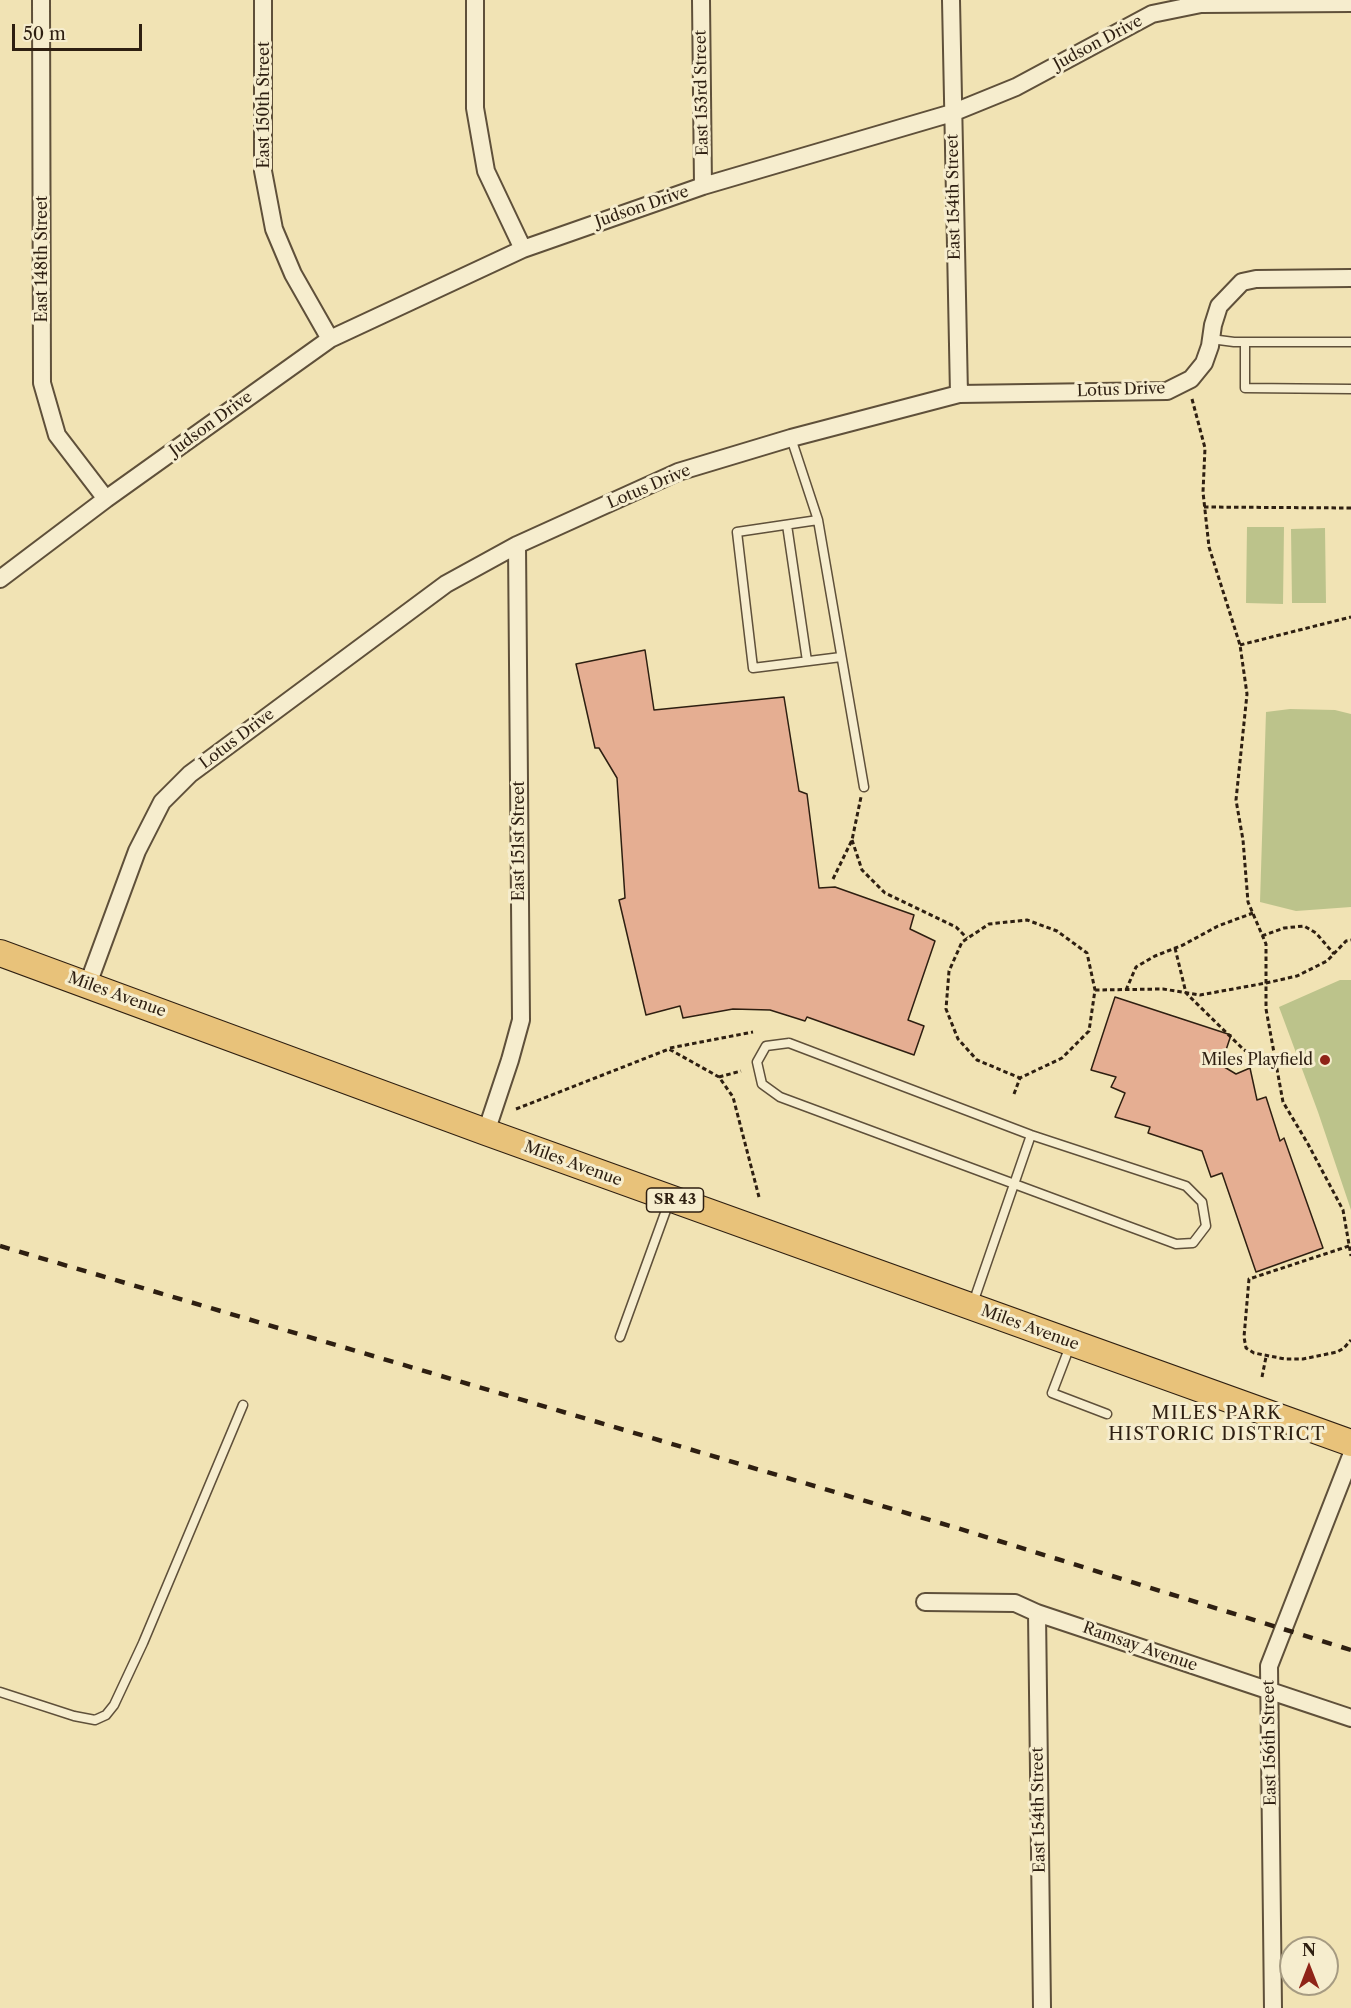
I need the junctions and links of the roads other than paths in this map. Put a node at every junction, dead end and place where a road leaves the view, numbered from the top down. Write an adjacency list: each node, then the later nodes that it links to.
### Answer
1 (41, 0): 19 (street, East 148th Street)
2 (263, 0): 12 (street, East 150th Street)
3 (475, 0): 10 (street)
4 (701, 0): 9 (street, East 153rd Street)
5 (951, 0): 8 (street, East 154th Street)
6 (1201, 2): 7 (street, Judson Drive); 8 (street, Judson Drive)
7 (1351, 3)
8 (952, 112): 9 (street, Judson Drive); 17 (street, East 154th Street)
9 (703, 186): 10 (street, Judson Drive)
10 (523, 249): 12 (street, Judson Drive)
11 (1351, 278): 13 (street, Lotus Drive)
12 (330, 339): 19 (street, Judson Drive)
13 (1211, 339): 14 (lane); 17 (street, Lotus Drive)
14 (1245, 342): 15 (lane); 16 (lane)
15 (1351, 342)
16 (1351, 390)
17 (959, 394): 18 (street, Lotus Drive)
18 (791, 438): 20 (lane); 22 (street, Lotus Drive)
19 (106, 499): 23 (street, Judson Drive)
20 (818, 520): 21 (lane); 24 (lane)
21 (787, 525): 25 (lane); 25 (lane)
22 (517, 545): 28 (street, Lotus Drive); 29 (street, East 151st Street)
23 (0, 579)
24 (841, 657): 25 (lane); 26 (lane)
25 (807, 661)
26 (864, 787)
27 (0, 953): 28 (main road, Miles Avenue / SR 43)
28 (88, 984): 29 (main road, Miles Avenue / SR 43)
29 (486, 1132): 32 (main road, Miles Avenue / SR 43)
30 (1031, 1135): 31 (lane); 31 (lane); 31 (lane)
31 (1014, 1183): 33 (lane)
32 (670, 1198): 33 (main road, Miles Avenue / SR 43); 34 (lane)
33 (972, 1307): 35 (main road, Miles Avenue / SR 43)
34 (620, 1337)
35 (1071, 1343): 37 (lane); 38 (main road, Miles Avenue / SR 43)
36 (243, 1405): 43 (lane)
37 (1107, 1414)
38 (1351, 1443)
39 (1351, 1456): 42 (street, East 156th Street)
40 (925, 1602): 41 (street, Ramsay Avenue)
41 (1037, 1613): 42 (street, Ramsay Avenue); 45 (street, East 154th Street)
42 (1269, 1691): 44 (street, Ramsay Avenue); 46 (street, East 156th Street)
43 (0, 1692)
44 (1351, 1718)
45 (1042, 2008)
46 (1273, 2008)

